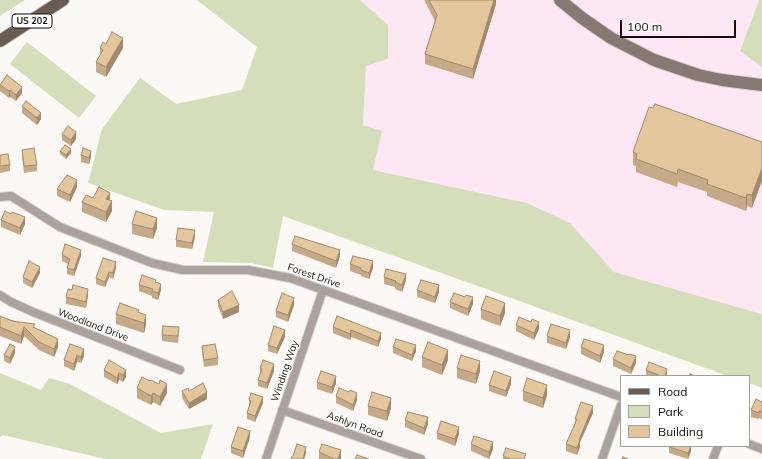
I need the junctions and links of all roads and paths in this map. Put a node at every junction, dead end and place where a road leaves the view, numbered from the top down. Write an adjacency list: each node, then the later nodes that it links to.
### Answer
1 (63, 0): 3 (main road, US 202)
2 (560, 0): 4 (street)
3 (0, 41)
4 (762, 85)
5 (0, 197): 6 (street, Forest Drive)
6 (323, 290): 9 (street, Forest Drive); 11 (street, Winding Way)
7 (0, 295): 8 (street, Woodland Drive)
8 (180, 370)
9 (620, 398)
10 (620, 408): 17 (street)
11 (282, 410): 15 (street, Winding Way); 16 (street, Ashlyn Road)
12 (750, 444): 14 (street)
13 (718, 447): 18 (street)
14 (762, 450)
15 (266, 459)
16 (421, 459)
17 (602, 459)
18 (713, 459)

